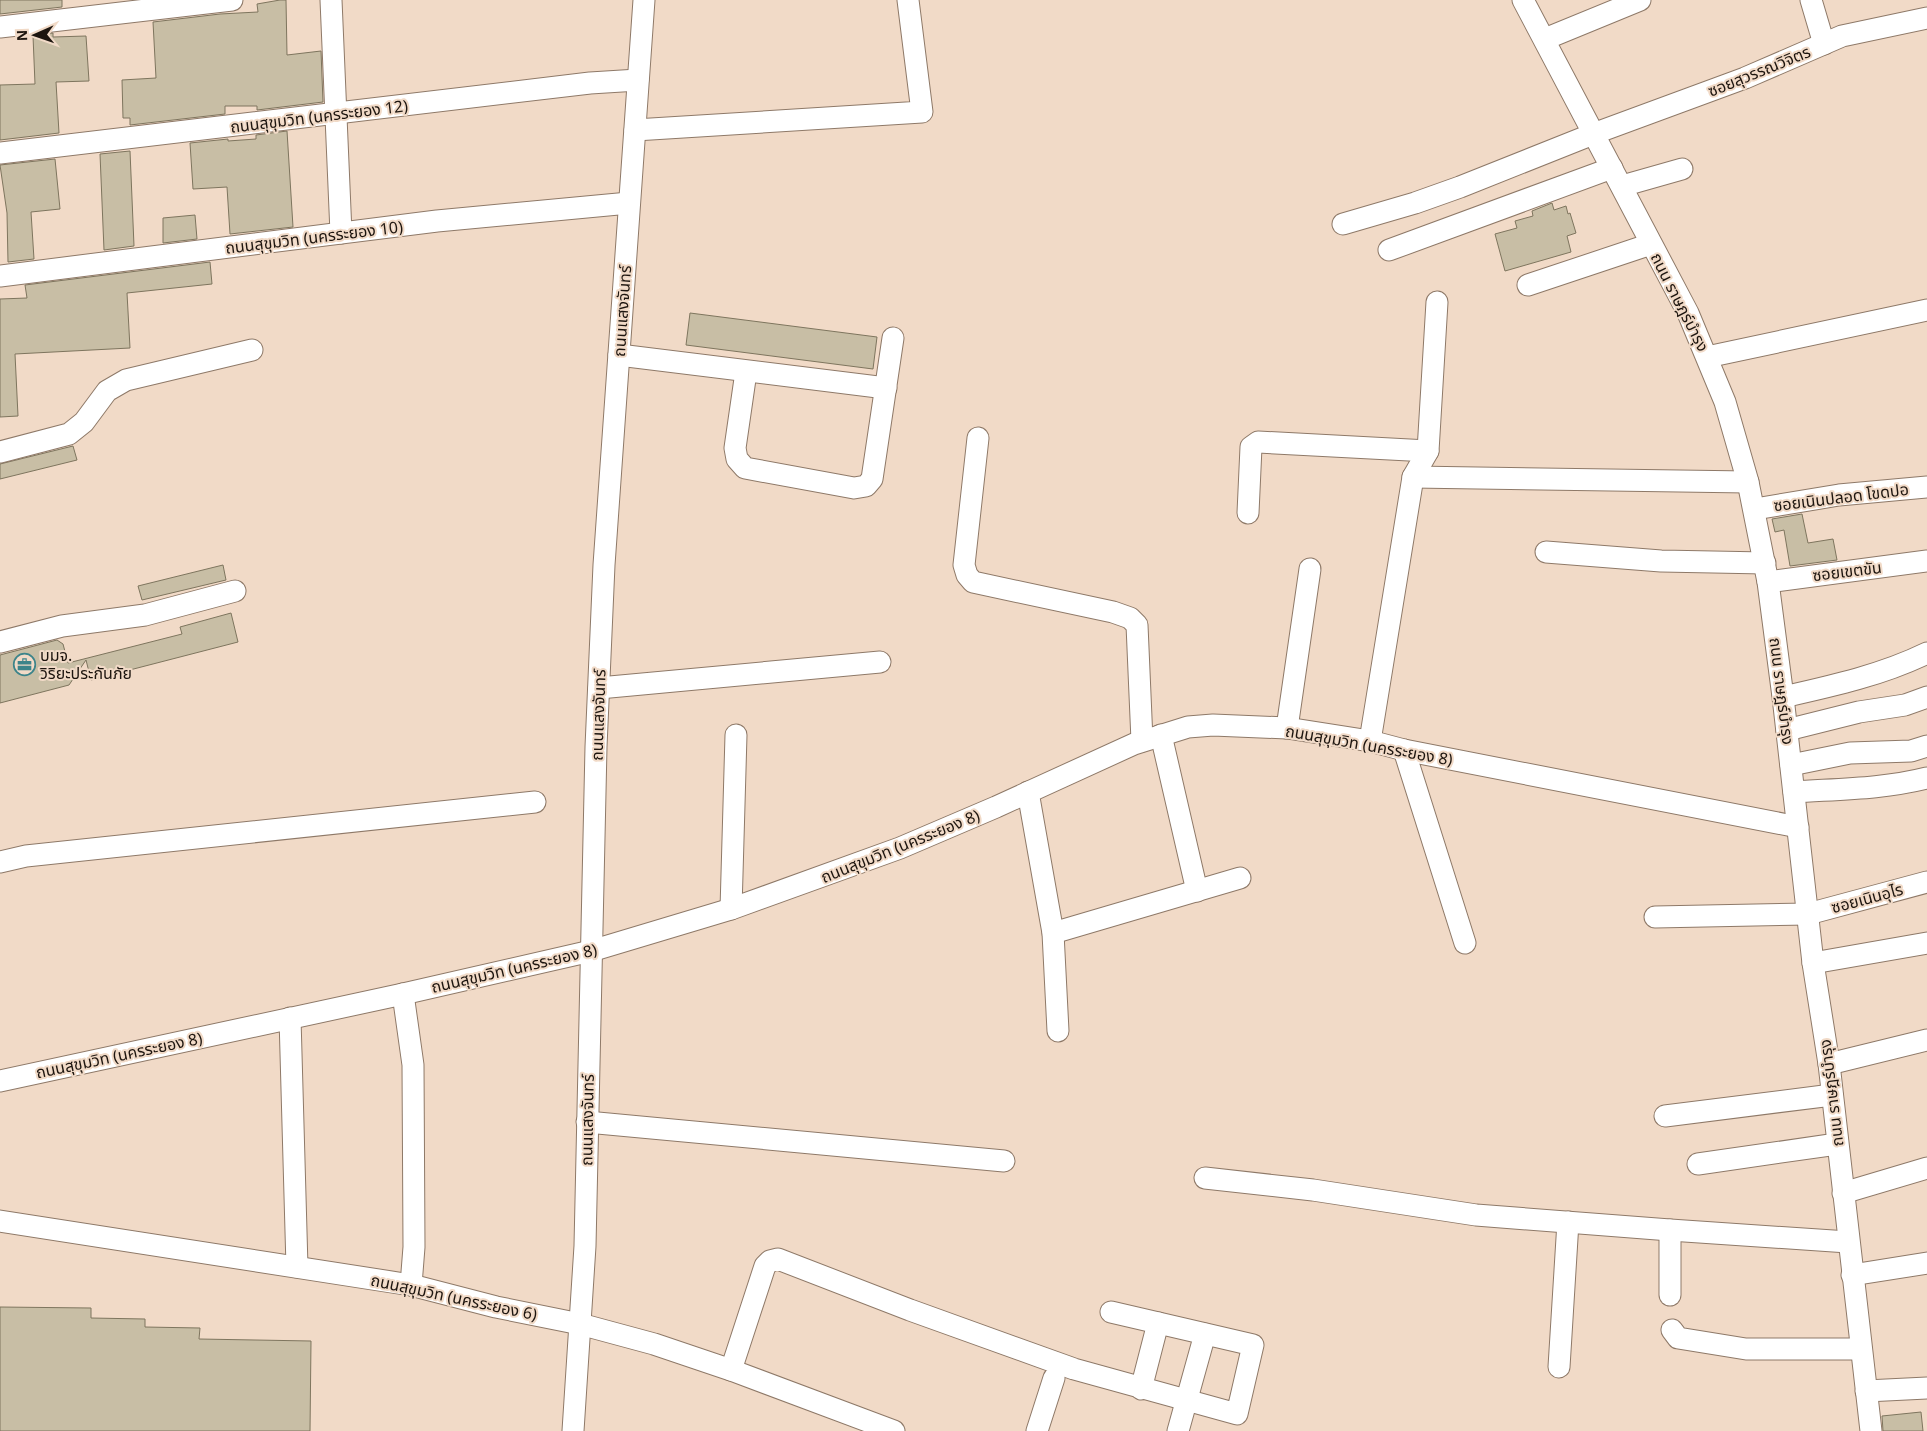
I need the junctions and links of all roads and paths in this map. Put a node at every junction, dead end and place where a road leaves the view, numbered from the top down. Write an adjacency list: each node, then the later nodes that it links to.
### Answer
1 (232, 0): 9 (street)
2 (331, 0): 13 (street)
3 (644, 0): 12 (street, ถนนแสงจันทร์)
4 (908, 0): 14 (street)
5 (1523, 0): 10 (street, ถนน ราษฎร์บำรุง)
6 (1640, 0): 10 (street)
7 (1811, 0): 11 (street)
8 (1927, 18): 11 (street, ซอยสุวรรณวิจิตร)
9 (0, 27)
10 (1545, 39): 15 (street, ถนน ราษฎร์บำรุง)
11 (1824, 44): 15 (street, ซอยสุวรรณวิจิตร)
12 (638, 80): 13 (street, ถนนสุขุมวิท (นครระยอง 12)); 14 (street, ถนนแสงจันทร์)
13 (336, 114): 16 (street, ถนนสุขุมวิท (นครระยอง 12)); 21 (street)
14 (635, 130): 19 (street, ถนนแสงจันทร์)
15 (1593, 134): 18 (street, ถนน ราษฎร์บำรุง); 20 (street, ซอยสุวรรณวิจิตร)
16 (0, 152)
17 (1682, 169): 18 (street)
18 (1617, 177): 22 (street, ถนน ราษฎร์บำรุง); 23 (street)
19 (629, 203): 21 (street, ถนนสุขุมวิท (นครระยอง 10)); 30 (street, ถนนแสงจันทร์)
20 (1343, 224)
21 (341, 234): 24 (street, ถนนสุขุมวิท (นครระยอง 10))
22 (1651, 244): 25 (street); 31 (street, ถนน ราษฎร์บำรุง)
23 (1389, 250)
24 (0, 276)
25 (1528, 285)
26 (1437, 302): 35 (street)
27 (1927, 310): 31 (street)
28 (893, 338): 33 (street)
29 (252, 350): 36 (street)
30 (618, 355): 32 (street); 50 (street, ถนนแสงจันทร์)
31 (1707, 357): 38 (street, ถนน ราษฎร์บำรุง)
32 (746, 372): 33 (street); 33 (street)
33 (886, 388)
34 (978, 438): 56 (street)
35 (1428, 451): 37 (street); 41 (street)
36 (0, 452)
37 (1413, 477): 38 (street); 57 (street)
38 (1748, 482): 40 (street, ถนน ราษฎร์บำรุง)
39 (1927, 487): 40 (street, ซอยเนินปลอด โขดปอ)
40 (1755, 509): 45 (street, ถนน ราษฎร์บำรุง)
41 (1248, 513)
42 (1546, 552): 45 (street, ซอยเขตขัน)
43 (1927, 561): 45 (street, ซอยเขตขัน)
44 (1310, 569): 53 (street)
45 (1766, 573): 51 (street, ถนน ราษฎร์บำรุง)
46 (235, 591): 47 (street)
47 (0, 642)
48 (1927, 653): 51 (street)
49 (880, 662): 50 (street)
50 (599, 688): 76 (street, ถนนแสงจันทร์)
51 (1783, 697): 54 (street, ถนน ราษฎร์บำรุง)
52 (1927, 697): 54 (street)
53 (1287, 728): 56 (street, ถนนสุขุมวิท (นครระยอง 8)); 57 (street, ถนนสุขุมวิท (นครระยอง 8))
54 (1787, 730): 60 (street, ถนน ราษฎร์บำรุง)
55 (736, 735): 70 (street)
56 (1152, 738): 62 (street, ถนนสุขุมวิท (นครระยอง 8)); 69 (street)
57 (1370, 742): 59 (street, ถนนสุขุมวิท (นครระยอง 8))
58 (1927, 746): 60 (street)
59 (1404, 750): 65 (street, ถนนสุขุมวิท (นครระยอง 8)); 74 (street)
60 (1791, 765): 63 (street, ถนน ราษฎร์บำรุง)
61 (1927, 778): 63 (street)
62 (1028, 792): 70 (street, ถนนสุขุมวิท (นครระยอง 8)); 73 (street)
63 (1794, 792): 65 (street, ถนน ราษฎร์บำรุง)
64 (535, 802): 66 (street)
65 (1798, 827): 71 (street, ถนน ราษฎร์บำรุง)
66 (0, 862)
67 (1240, 878): 69 (street)
68 (1927, 882): 71 (street, ซอยเนินอุไร)
69 (1197, 891): 73 (street)
70 (731, 909): 76 (street, ถนนสุขุมวิท (นครระยอง 8))
71 (1808, 914): 72 (street, ซอยเนินอุไร); 77 (street, ถนน ราษฎร์บำรุง)
72 (1655, 917)
73 (1053, 932): 80 (street)
74 (1466, 943)
75 (1927, 943): 77 (street)
76 (591, 951): 78 (street, ถนนสุขุมวิท (นครระยอง 8)); 86 (street, ถนนแสงจันทร์)
77 (1814, 963): 82 (street, ถนน ราษฎร์บำรุง)
78 (403, 994): 79 (street, ถนนสุขุมวิท (นครระยอง 8)); 100 (street)
79 (290, 1018): 83 (street, ถนนสุขุมวิท (นครระยอง 8)); 98 (street)
80 (1058, 1031)
81 (1927, 1040): 82 (street)
82 (1829, 1064): 84 (street, ถนน ราษฎร์บำรุง)
83 (0, 1080)
84 (1832, 1095): 85 (street); 87 (street, ถนน ราษฎร์บำรุง)
85 (1664, 1116)
86 (587, 1122): 88 (street); 104 (street, ถนนแสงจันทร์)
87 (1837, 1144): 89 (street); 92 (street, ถนน ราษฎร์บำรุง)
88 (1004, 1161)
89 (1698, 1164)
90 (1927, 1168): 92 (street)
91 (1205, 1178): 94 (street)
92 (1843, 1193): 96 (street, ถนน ราษฎร์บำรุง)
93 (0, 1221): 98 (street, ถนนสุขุมวิท (นครระยอง 6))
94 (1568, 1222): 95 (street); 108 (street)
95 (1670, 1230): 96 (street); 101 (street)
96 (1848, 1242): 99 (street, ถนน ราษฎร์บำรุง)
97 (1927, 1263): 99 (street)
98 (297, 1267): 100 (street, ถนนสุขุมวิท (นครระยอง 6))
99 (1852, 1275): 107 (street, ถนน ราษฎร์บำรุง)
100 (411, 1285): 104 (street, ถนนสุขุมวิท (นครระยอง 6))
101 (1670, 1295)
102 (1111, 1312): 103 (street)
103 (1158, 1323): 106 (street); 112 (street)
104 (580, 1324): 109 (street, ถนนสุขุมวิท (นครระยอง 6)); 115 (street, ถนนแสงจันทร์)
105 (1672, 1330): 107 (street)
106 (1206, 1334): 114 (street); 114 (street)
107 (1861, 1350): 113 (street, ถนน ราษฎร์บำรุง)
108 (1559, 1367)
109 (731, 1370): 112 (street); 116 (street, ถนนสุขุมวิท (นครระยอง 6))
110 (1054, 1378): 117 (street)
111 (1927, 1388): 113 (street)
112 (1141, 1389): 114 (street)
113 (1866, 1391): 119 (street, ถนน ราษฎร์บำรุง)
114 (1188, 1400): 118 (street)
115 (573, 1431)
116 (894, 1431)
117 (1037, 1431)
118 (1178, 1431)
119 (1871, 1431)

